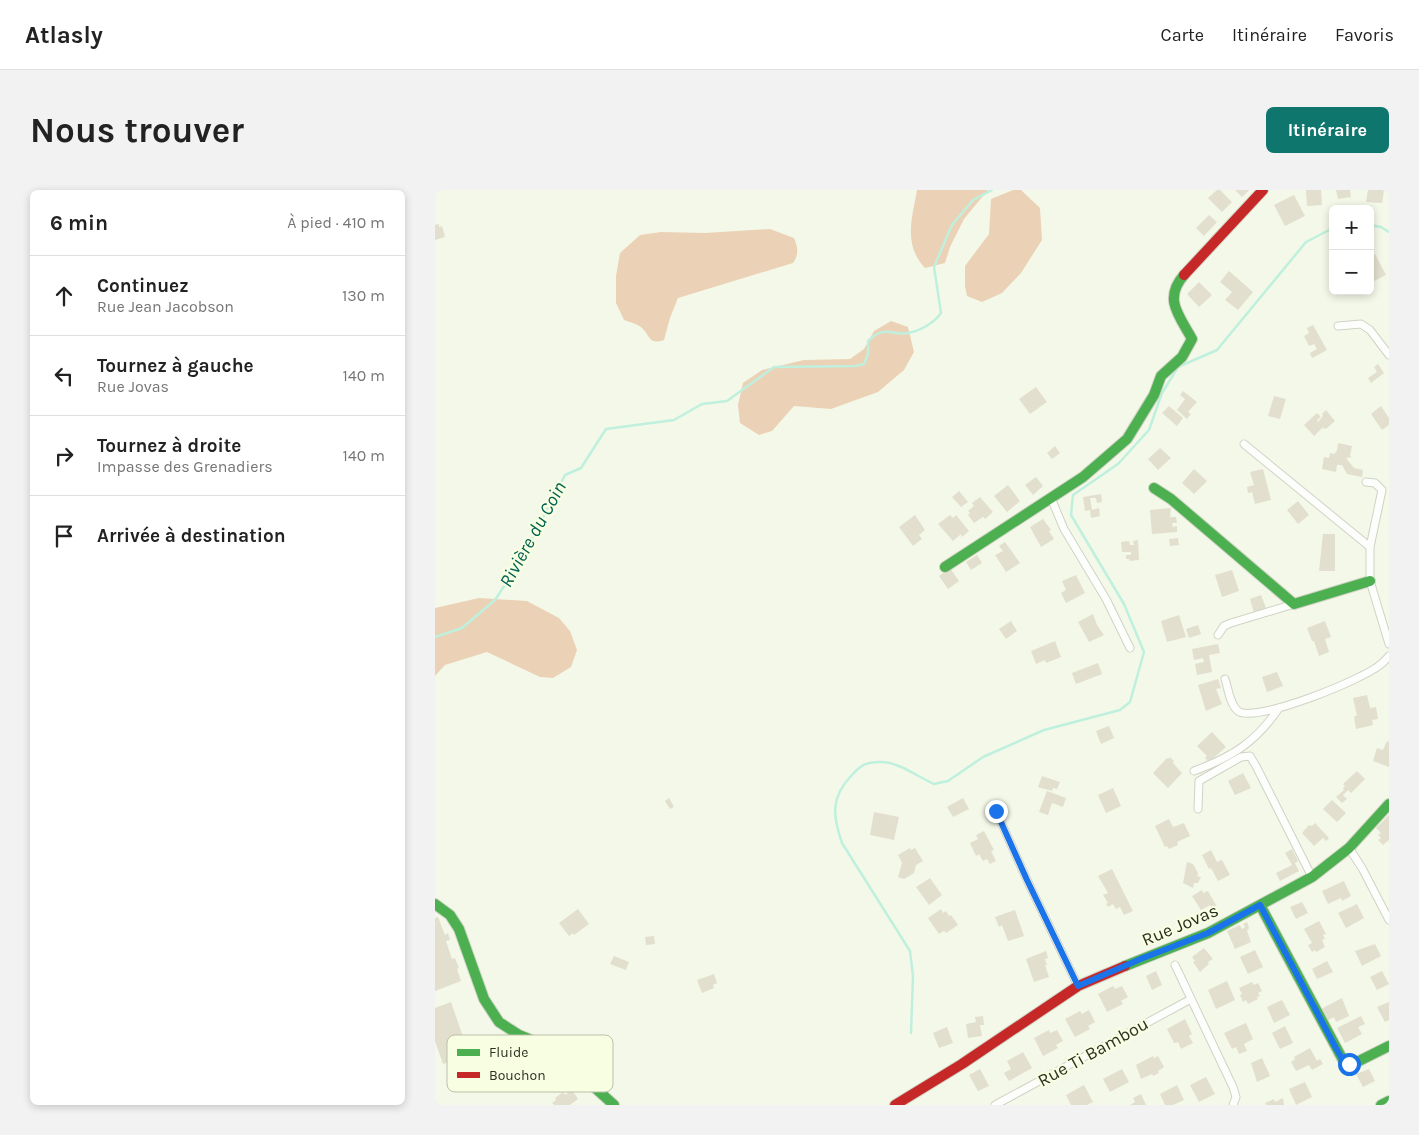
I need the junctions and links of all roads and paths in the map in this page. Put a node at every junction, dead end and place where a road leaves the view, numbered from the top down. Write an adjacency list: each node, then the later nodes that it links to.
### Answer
1 (1263, 190): 7 (street)
2 (1338, 326): 3 (street)
3 (1389, 355)
4 (1244, 444): 8 (street)
5 (1366, 482): 8 (street)
6 (1154, 488): 11 (street)
7 (1051, 498): 9 (street); 14 (street)
8 (1370, 547): 10 (street)
9 (945, 568)
10 (1370, 581): 11 (street); 13 (street)
11 (1294, 604): 12 (street)
12 (1218, 635)
13 (1389, 644)
14 (1130, 648)
15 (1389, 656): 17 (street)
16 (1225, 679): 17 (street)
17 (1279, 708): 18 (street)
18 (1194, 771)
19 (1389, 804): 22 (street, Rue Jovas)
20 (1198, 809): 23 (street)
21 (996, 811): 28 (street)
22 (1349, 848): 23 (street, Rue Jovas); 26 (street)
23 (1313, 876): 25 (street, Rue Jovas)
24 (435, 904): 30 (street)
25 (1260, 905): 28 (street, Rue Jovas); 31 (street)
26 (1389, 920)
27 (1175, 965): 29 (street)
28 (1078, 986): 35 (street, Rue Jovas)
29 (1191, 999): 36 (street, Rue Ti Bambou); 37 (street)
30 (519, 1035)
31 (1389, 1046)
32 (600, 1092): 34 (street)
33 (1389, 1101): 38 (street)
34 (614, 1105)
35 (895, 1105)
36 (995, 1105)
37 (1233, 1105)
38 (1381, 1105)

